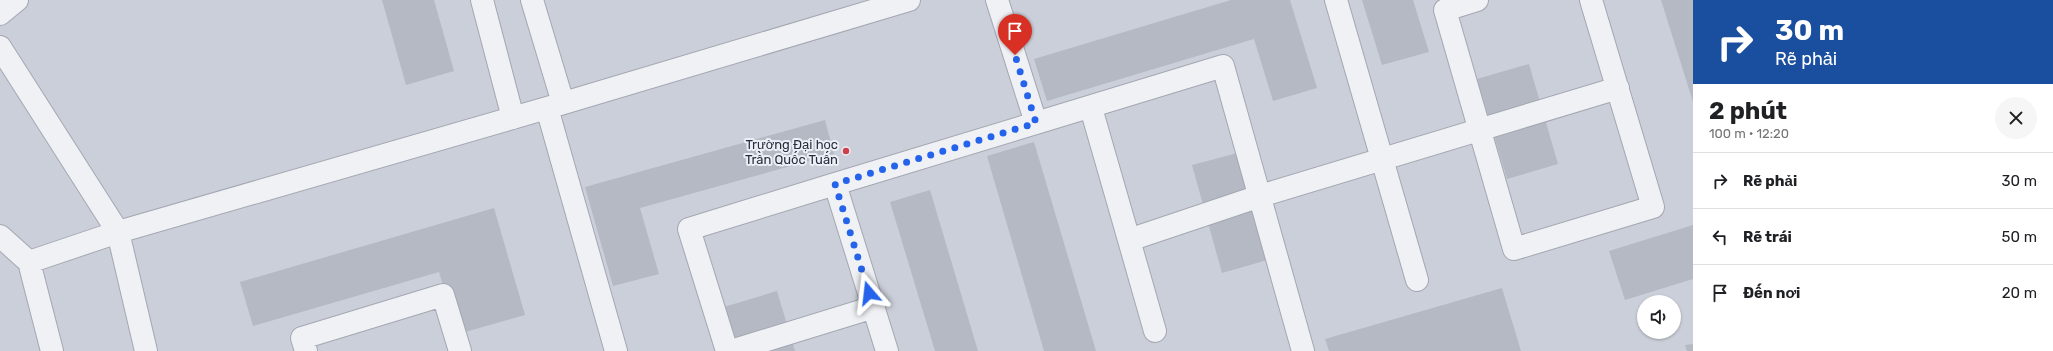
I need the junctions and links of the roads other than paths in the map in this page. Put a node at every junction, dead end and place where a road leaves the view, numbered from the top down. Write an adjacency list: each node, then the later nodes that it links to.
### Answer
1 (18, 0): 9 (lane)
2 (482, 0): 14 (lane)
3 (532, 0): 12 (lane)
4 (909, 0): 12 (lane)
5 (997, 0): 15 (lane)
6 (1336, 0): 17 (lane)
7 (1477, 0): 16 (lane)
8 (1591, 0): 11 (lane)
9 (0, 14)
10 (0, 47): 20 (lane)
11 (1618, 88): 16 (lane); 16 (lane)
12 (555, 106): 14 (lane); 31 (lane)
13 (1091, 108): 15 (lane); 19 (lane); 22 (lane)
14 (513, 118): 20 (lane)
15 (1036, 123): 18 (lane)
16 (1480, 130): 17 (lane)
17 (1383, 159): 19 (lane); 24 (lane)
18 (835, 184): 25 (lane); 32 (lane)
19 (1260, 196): 22 (lane); 35 (lane)
20 (118, 232): 23 (lane); 28 (lane)
21 (0, 236): 23 (lane)
22 (1129, 240): 26 (lane)
23 (29, 262): 27 (lane)
24 (1417, 280)
25 (874, 307): 33 (lane); 34 (lane)
26 (1155, 331)
27 (52, 351)
28 (146, 351)
29 (306, 351): 30 (lane)
30 (460, 351)
31 (616, 351)
32 (727, 351)
33 (731, 351)
34 (887, 351)
35 (1303, 351)

